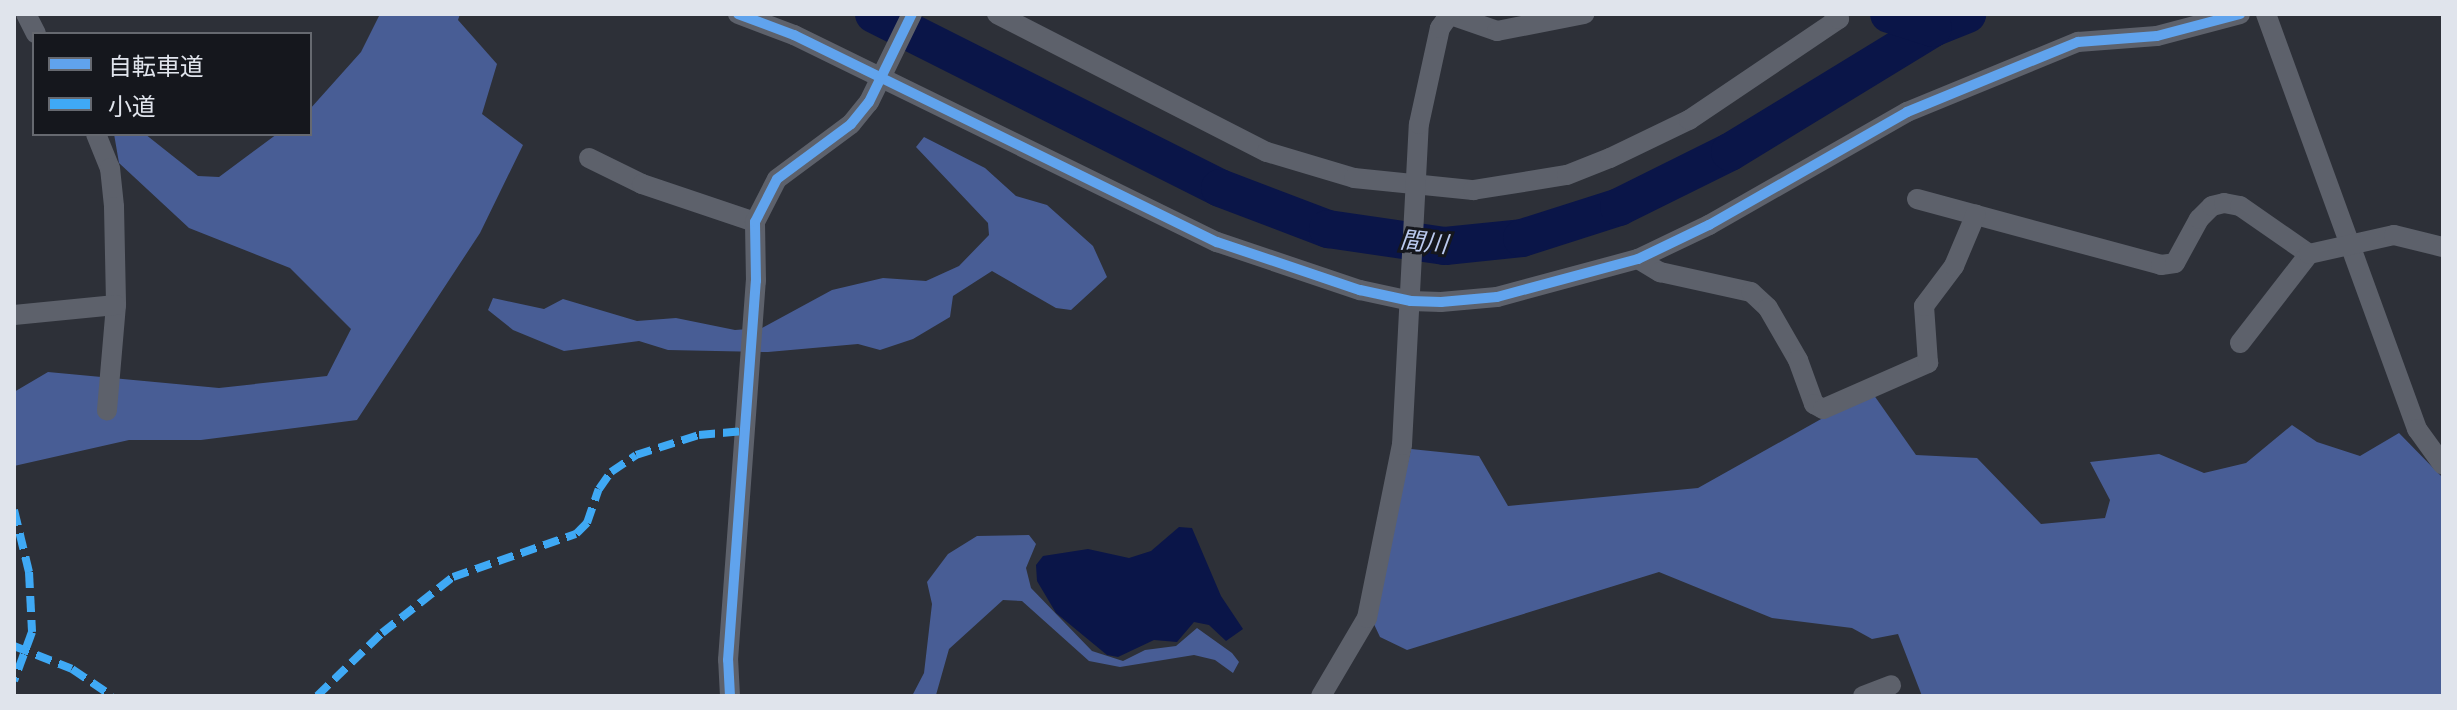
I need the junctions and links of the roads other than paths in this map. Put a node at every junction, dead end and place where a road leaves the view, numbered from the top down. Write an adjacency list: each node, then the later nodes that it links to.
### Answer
1 (26, 14): 10 (street)
2 (738, 14): 11 (street)
3 (912, 14): 11 (street)
4 (997, 14): 14 (street)
5 (1449, 14): 6 (street); 14 (street)
6 (1584, 14)
7 (1834, 14): 14 (street)
8 (2240, 14): 21 (street)
9 (2266, 14): 18 (street)
10 (35, 32)
11 (884, 73): 17 (street); 22 (street)
12 (97, 136): 23 (street)
13 (589, 158): 17 (street)
14 (1417, 192): 22 (street)
15 (1917, 199): 16 (street)
16 (1976, 214): 20 (street); 21 (street)
17 (755, 222): 29 (street)
18 (2350, 242): 19 (street); 20 (street); 27 (street)
19 (2443, 247)
20 (2309, 254): 25 (street)
21 (1638, 259): 22 (street)
22 (1411, 297): 30 (street)
23 (116, 305): 24 (street); 26 (street)
24 (14, 315)
25 (2240, 343)
26 (107, 411)
27 (2443, 465)
28 (1891, 685): 31 (street)
29 (730, 696)
30 (1321, 696)
31 (1863, 696)

